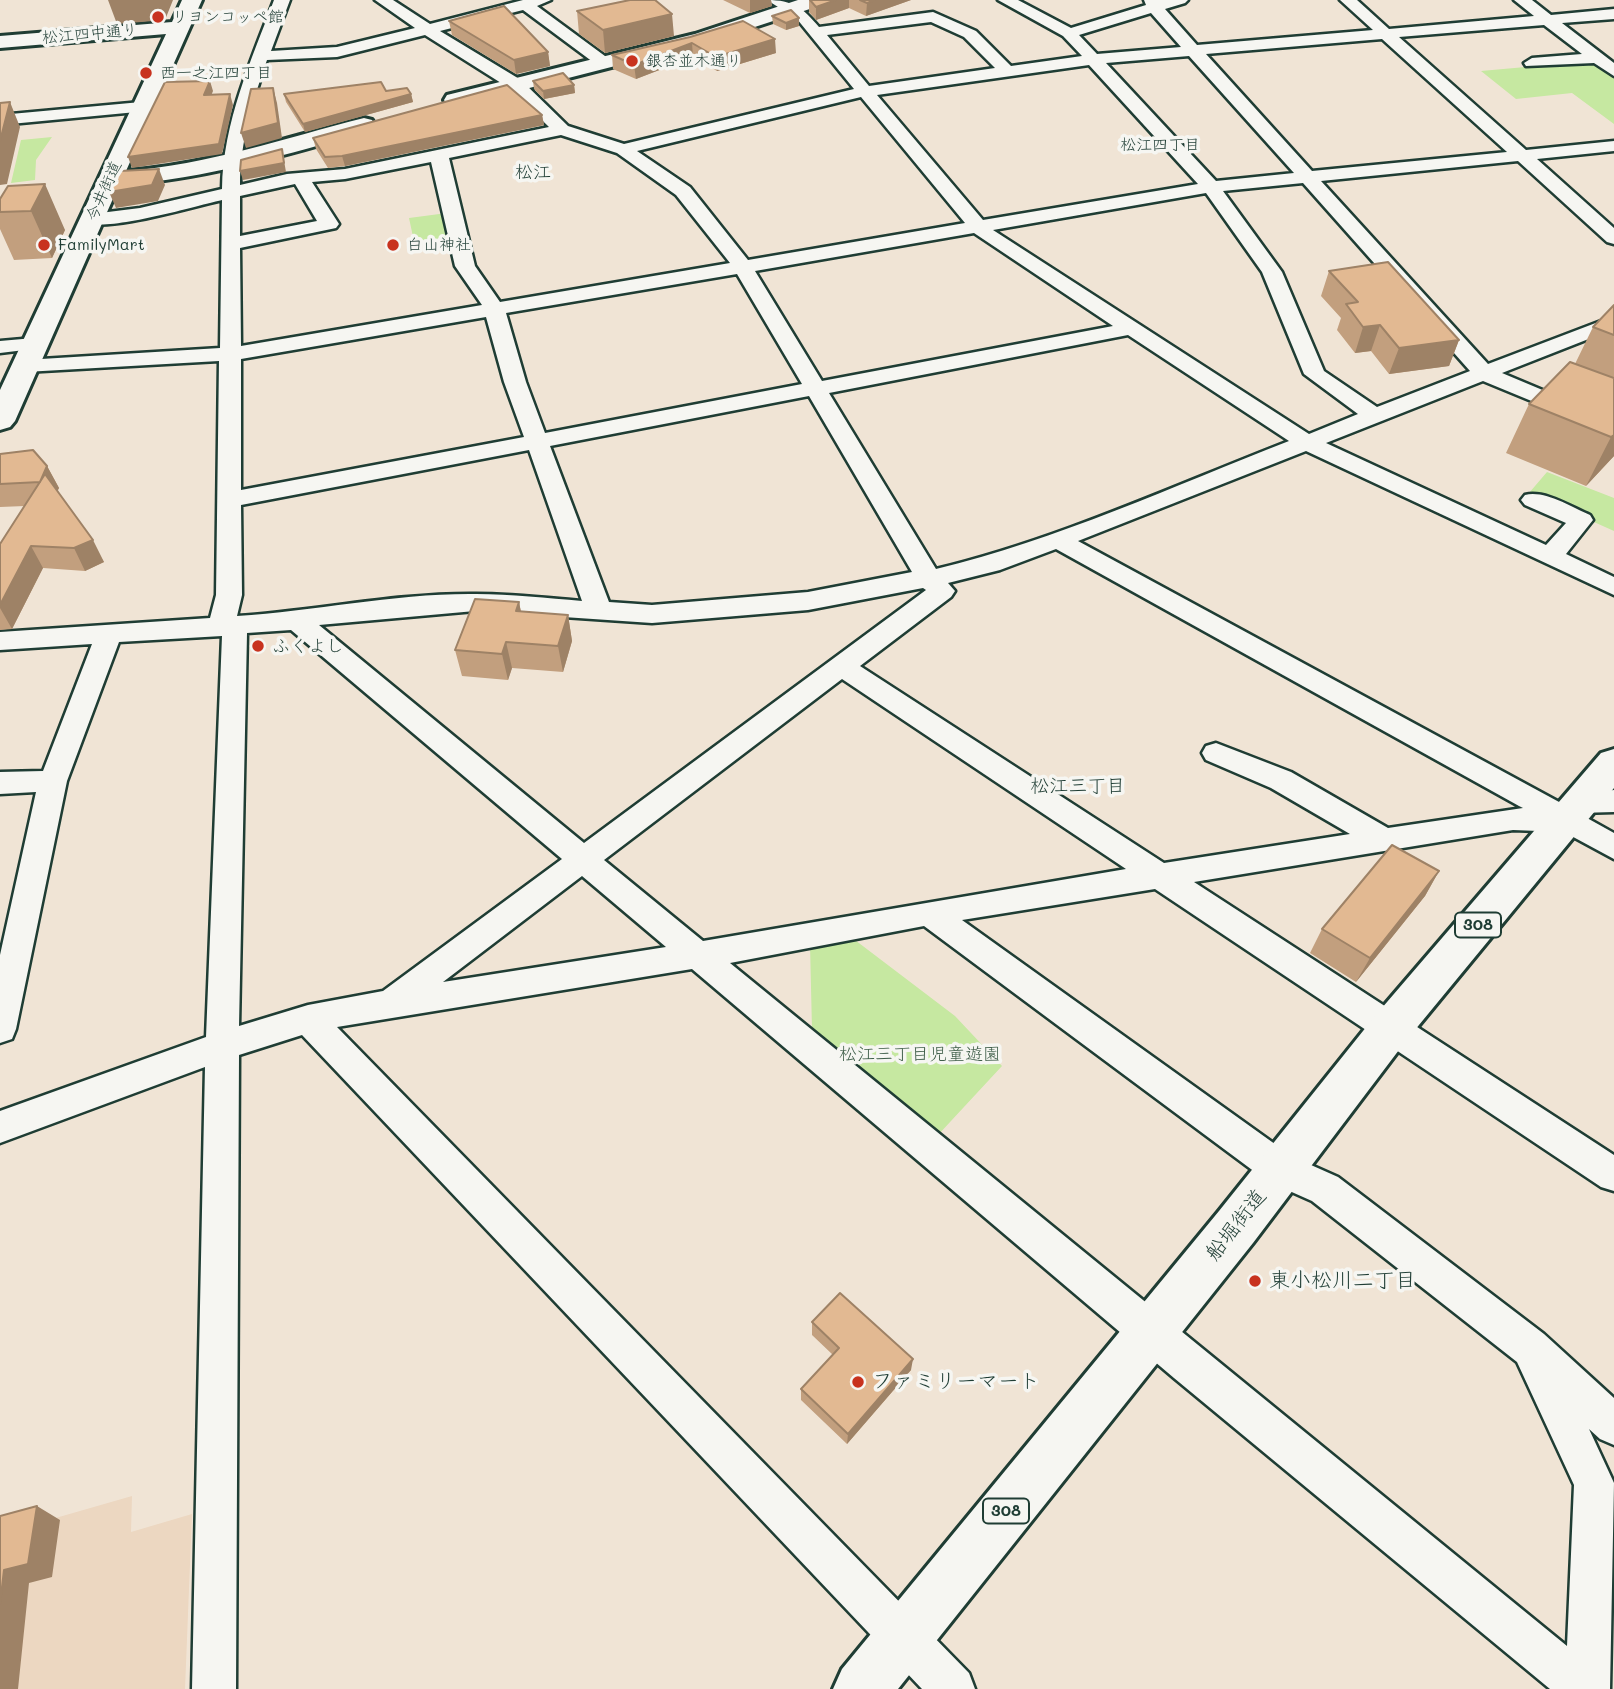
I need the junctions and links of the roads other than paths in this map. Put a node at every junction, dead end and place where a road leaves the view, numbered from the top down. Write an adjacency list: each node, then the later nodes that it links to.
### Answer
1 (192, 0): 15 (street, 今井街道)
2 (282, 0): 22 (street)
3 (383, 0): 16 (street)
4 (542, 0): 12 (street)
5 (818, 0): 10 (street)
6 (1006, 0): 18 (street)
7 (1180, 0): 11 (street)
8 (1348, 0): 19 (street)
9 (1522, 0): 14 (street)
10 (783, 4): 17 (street); 25 (street)
11 (1153, 4): 18 (street); 21 (street)
12 (525, 5): 16 (street); 25 (street)
13 (1614, 14): 14 (street)
14 (1547, 19): 19 (street); 23 (street)
15 (179, 27): 20 (street, 松江四中通り); 31 (street, 今井街道)
16 (427, 29): 22 (street); 29 (street)
17 (816, 32): 27 (street); 30 (street)
18 (1069, 33): 24 (street)
19 (1386, 34): 21 (street); 39 (street)
20 (0, 42)
21 (1194, 51): 24 (street); 41 (street)
22 (260, 56): 40 (street)
23 (1596, 58): 26 (street); 28 (street)
24 (1096, 59): 27 (street); 44 (street)
25 (603, 62): 29 (street)
26 (1532, 63)
27 (1007, 71): 30 (street)
28 (1614, 71)
29 (515, 83): 32 (street); 35 (street)
30 (867, 92): 37 (street); 46 (street)
31 (141, 107): 33 (street); 43 (street, 今井街道)
32 (430, 107)
33 (0, 120)
34 (380, 120): 40 (street)
35 (562, 130): 37 (street); 38 (street)
36 (1614, 146): 39 (street)
37 (623, 149): 49 (street)
38 (439, 156): 42 (street); 50 (street)
39 (1523, 156): 41 (street); 47 (street)
40 (230, 177): 42 (street); 43 (street); 45 (street); 48 (street)
41 (1307, 177): 44 (street); 56 (street)
42 (300, 178): 48 (street)
43 (110, 179): 45 (street, 今井街道)
44 (1211, 187): 46 (street); 58 (street)
45 (92, 220): 55 (street, 今井街道)
46 (978, 228): 49 (street); 52 (street)
47 (1614, 238)
48 (230, 244): 54 (street)
49 (743, 265): 50 (street); 57 (street)
50 (494, 308): 54 (street); 61 (street)
51 (1614, 322): 56 (street)
52 (1133, 328): 57 (street); 62 (street)
53 (0, 347): 55 (street)
54 (231, 354): 55 (street); 63 (street)
55 (29, 355): 59 (street, 今井街道)
56 (1485, 374): 58 (street); 60 (street)
57 (817, 387): 61 (street); 67 (street)
58 (1375, 416): 62 (street)
59 (0, 421)
60 (1614, 428)
61 (538, 440): 63 (street); 69 (street)
62 (1307, 442): 65 (street); 66 (street)
63 (230, 500): 71 (street)
64 (1533, 500): 66 (street)
65 (1058, 540): 67 (street); 79 (street)
66 (1550, 557): 68 (street)
67 (929, 579): 69 (street); 74 (street)
68 (1614, 587)
69 (599, 611): 70 (street)
70 (297, 621): 71 (street); 82 (street)
71 (227, 626): 72 (street); 90 (street)
72 (109, 634): 73 (street); 77 (street)
73 (0, 641)
74 (843, 667): 82 (street); 83 (street)
75 (1216, 753): 80 (street)
76 (1614, 763): 79 (street, 船堀街道 / 308)
77 (53, 781): 78 (street); 88 (street)
78 (0, 783)
79 (1588, 808): 80 (street); 81 (street); 89 (street, 船堀街道 / 308)
80 (1385, 840): 83 (street)
81 (1614, 847)
82 (584, 859): 85 (street); 86 (street)
83 (1160, 878): 84 (street); 89 (street)
84 (929, 913): 85 (street); 92 (street)
85 (697, 955): 86 (street); 94 (street)
86 (392, 1003): 87 (street)
87 (308, 1019): 90 (street); 97 (street)
88 (0, 1029)
89 (1390, 1029): 92 (street, 船堀街道 / 308); 93 (street)
90 (222, 1046): 91 (street); 98 (street)
91 (0, 1127)
92 (1280, 1169): 94 (street, 船堀街道 / 308); 95 (street)
93 (1614, 1175)
94 (1151, 1332): 97 (street, 船堀街道 / 308); 101 (street)
95 (1530, 1348): 96 (street); 101 (street)
96 (1614, 1425)
97 (903, 1637): 99 (street, 船堀街道 / 308); 100 (street)
98 (214, 1689)
99 (862, 1689)
100 (953, 1689)
101 (1586, 1689)

